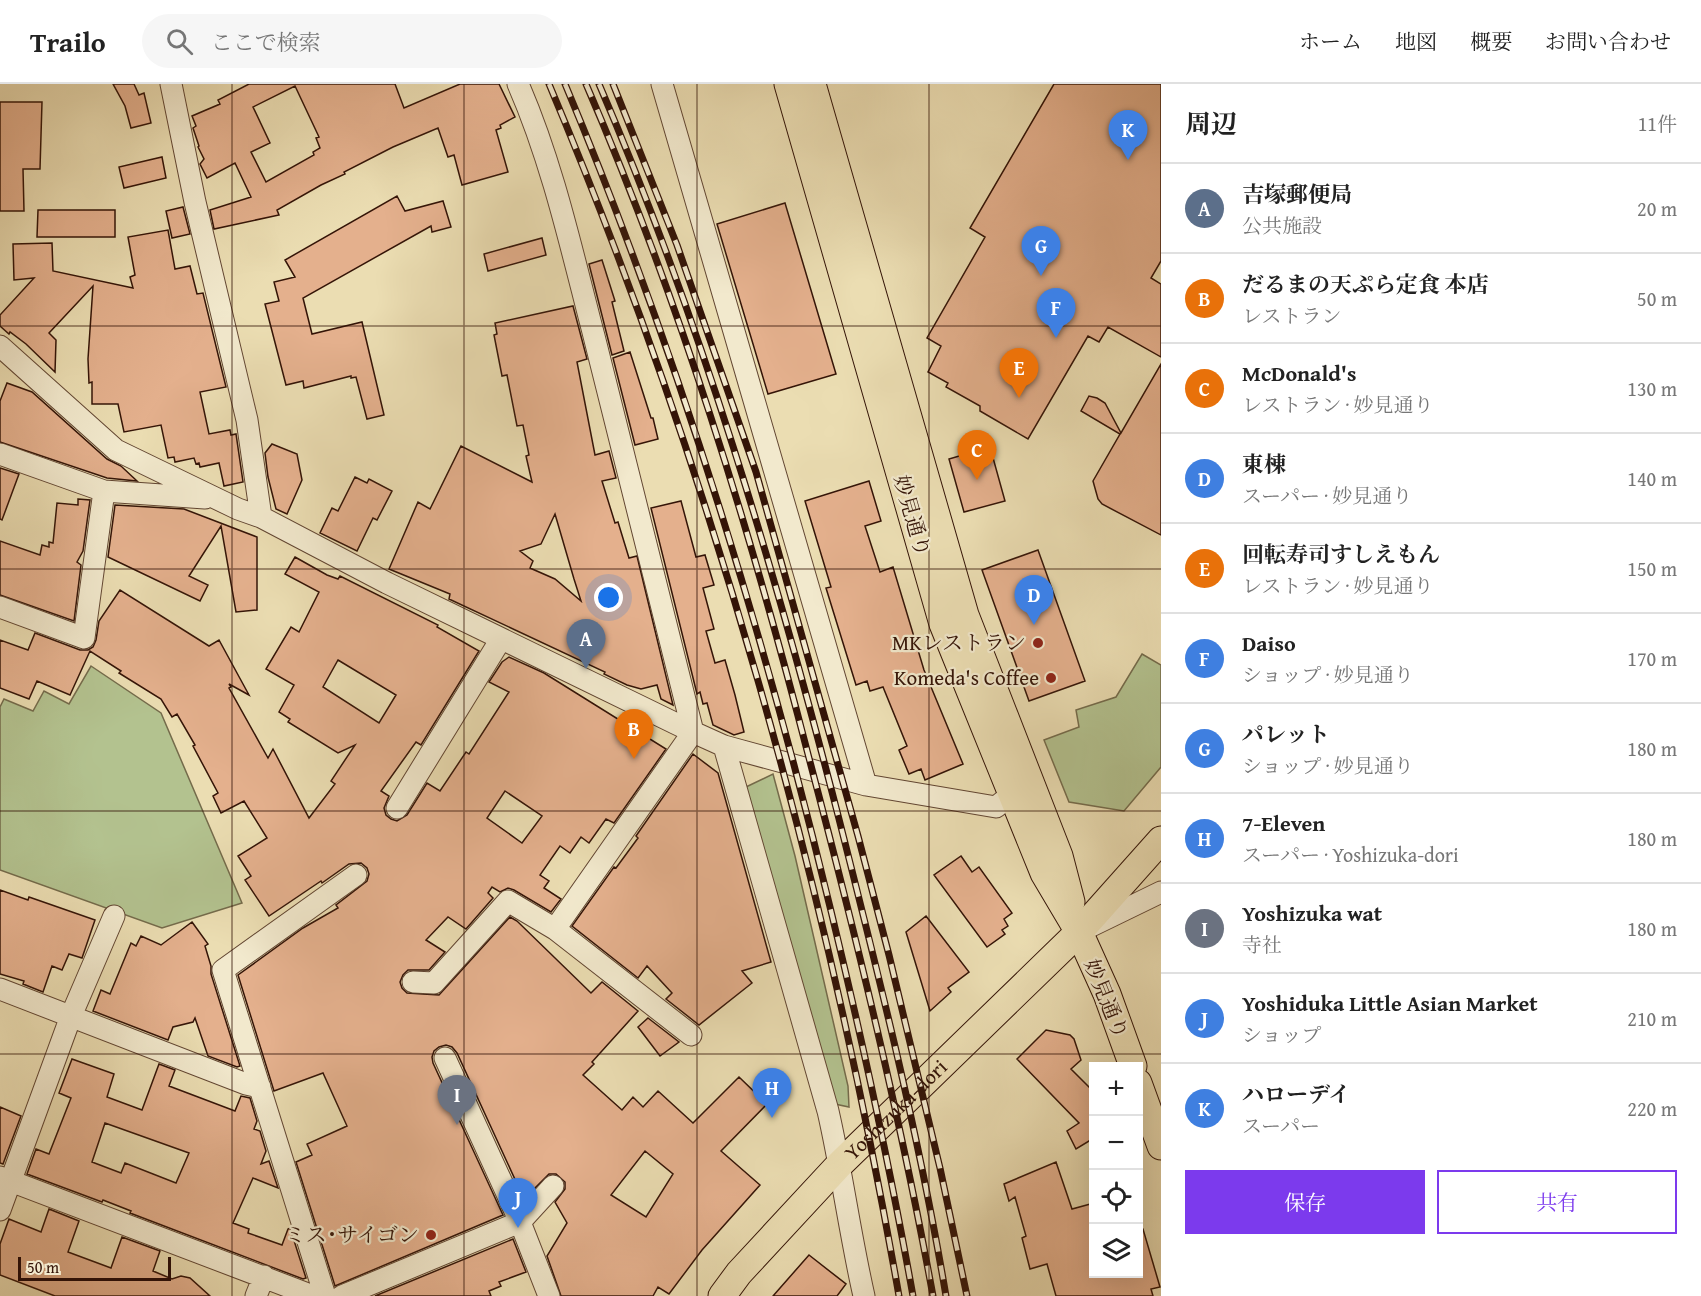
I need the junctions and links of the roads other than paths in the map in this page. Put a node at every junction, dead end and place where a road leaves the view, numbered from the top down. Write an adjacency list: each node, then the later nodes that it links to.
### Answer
1 (171, 84): 10 (street)
2 (518, 84): 13 (street)
3 (662, 84): 15 (street)
4 (788, 84): 16 (main road, 妙見通り)
5 (812, 84): 23 (main road, 妙見通り)
6 (0, 346): 9 (street)
7 (0, 454): 8 (street)
8 (104, 491): 9 (street); 11 (street)
9 (216, 498): 10 (street)
10 (261, 517): 12 (street)
11 (0, 607)
12 (501, 639): 13 (street); 17 (street)
13 (693, 732): 14 (street); 22 (street)
14 (724, 746): 15 (street); 33 (street)
15 (866, 785): 16 (street)
16 (1011, 795): 23 (main road, 妙見通り)
17 (397, 808)
18 (1161, 840): 23 (main road, Yoshizuka-dori)
19 (356, 875): 30 (street)
20 (1161, 892): 23 (street)
21 (114, 916): 26 (street)
22 (555, 929): 24 (street); 27 (street)
23 (1079, 932): 29 (main road, 妙見通り); 33 (main road, Yoshizuka-dori)
24 (413, 982)
25 (0, 989): 26 (street)
26 (71, 1016): 30 (street); 34 (street)
27 (691, 1035)
28 (445, 1058): 37 (street)
29 (1132, 1062)
30 (260, 1087): 41 (street)
31 (1143, 1097): 32 (main road)
32 (1161, 1146)
33 (840, 1164): 44 (main road, Yoshizuka-dori); 45 (street)
34 (5, 1179): 36 (street); 38 (street)
35 (553, 1186): 37 (street)
36 (0, 1210)
37 (520, 1222): 42 (street); 43 (street)
38 (264, 1276): 39 (street); 40 (street)
39 (256, 1296)
40 (312, 1296)
41 (325, 1296)
42 (342, 1296)
43 (549, 1296)
44 (722, 1296)
45 (864, 1296)

